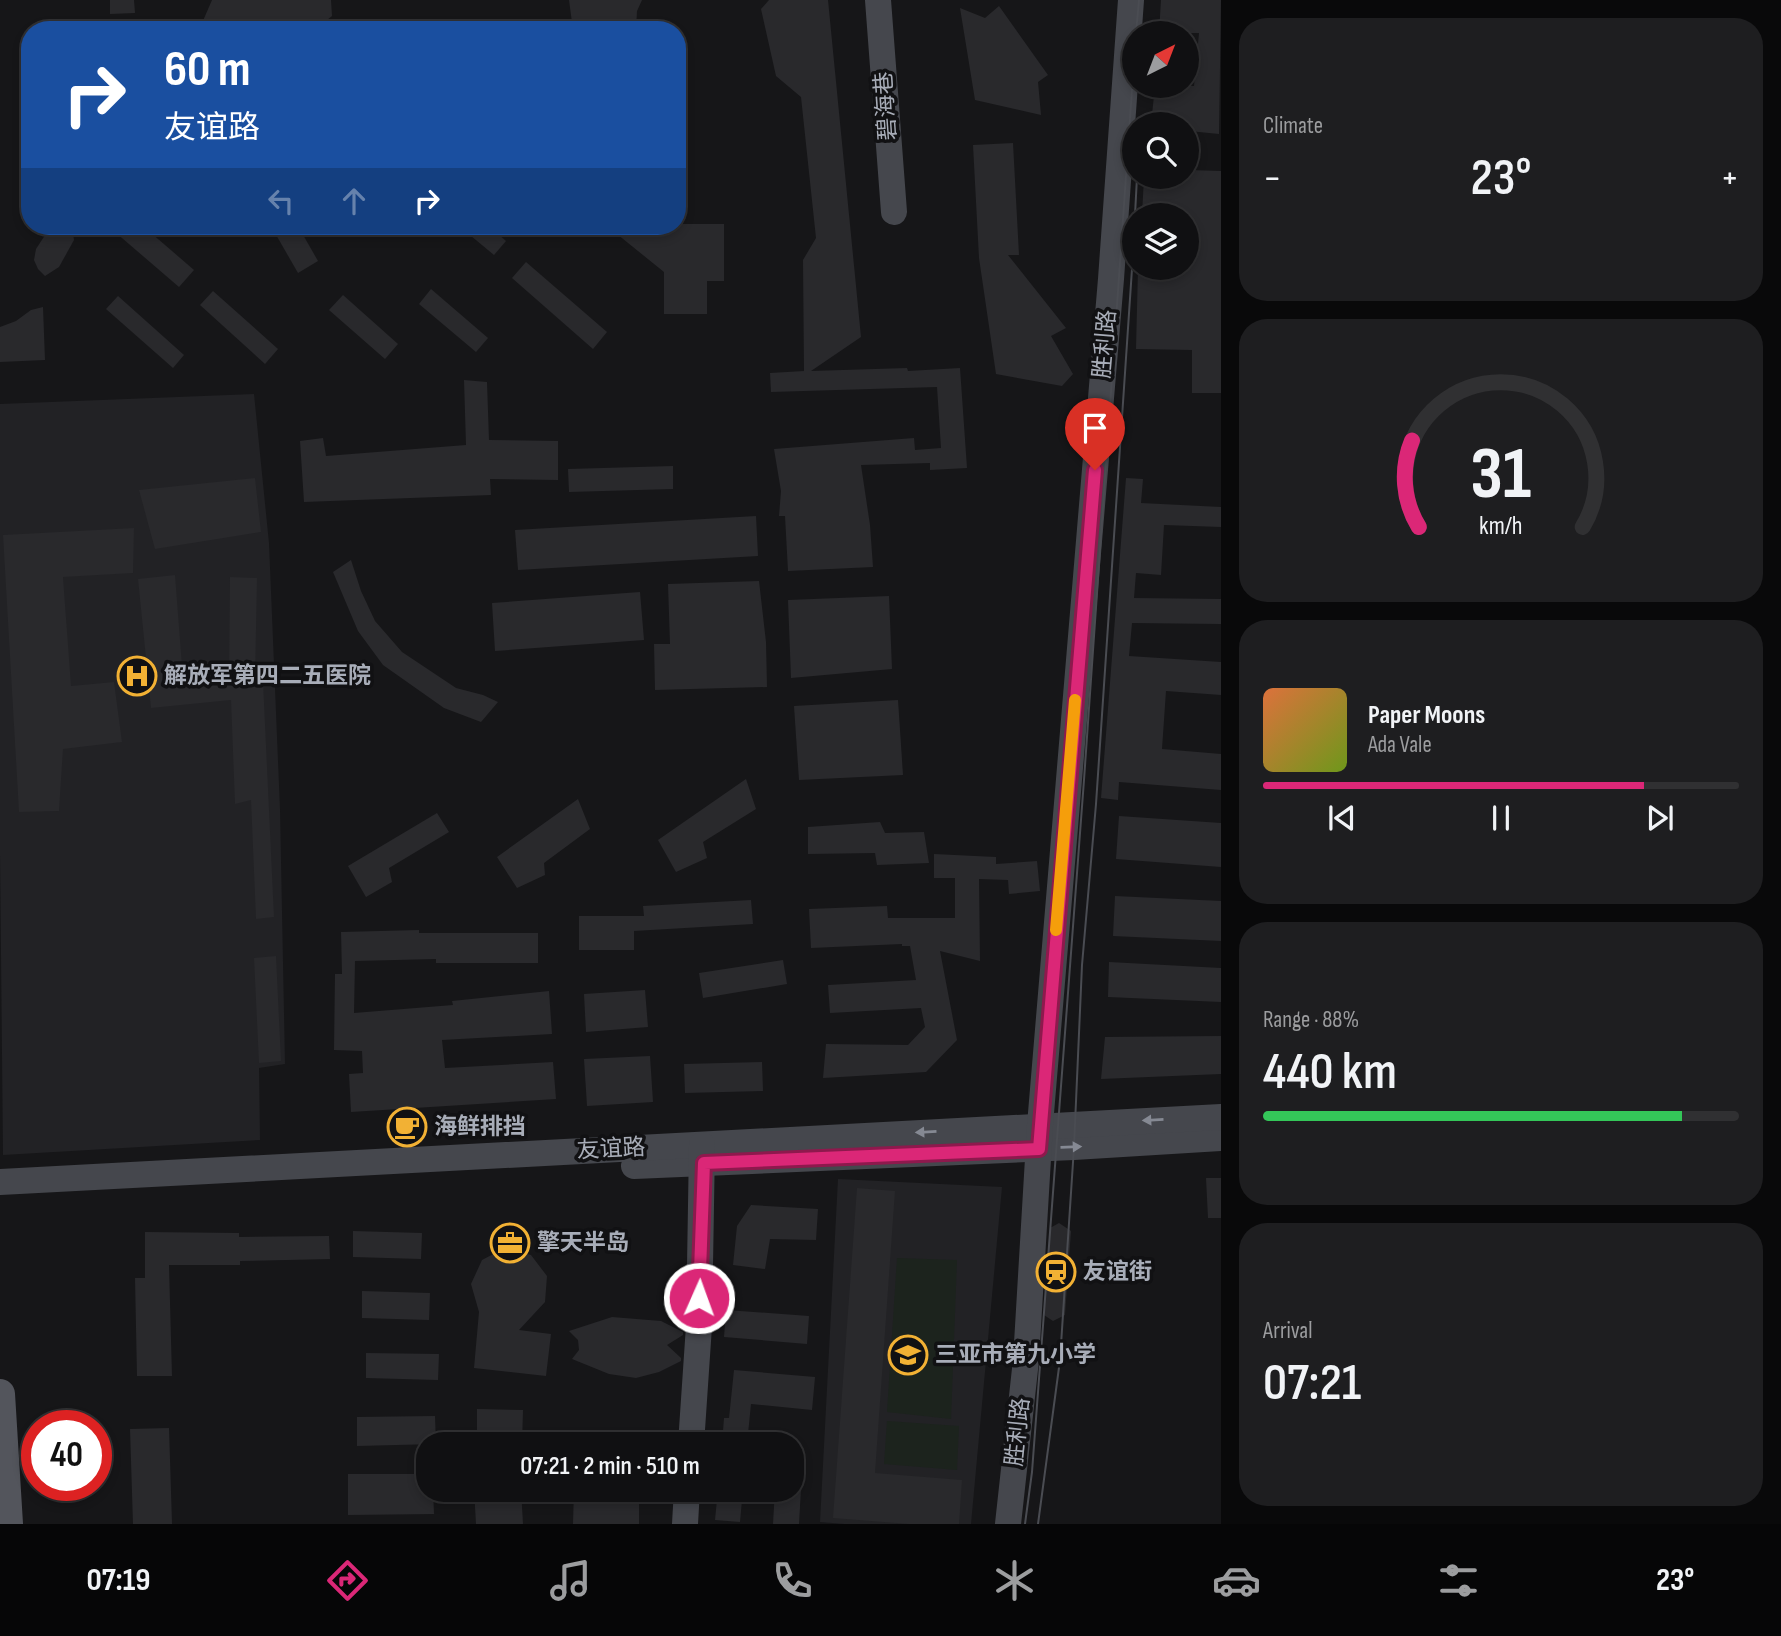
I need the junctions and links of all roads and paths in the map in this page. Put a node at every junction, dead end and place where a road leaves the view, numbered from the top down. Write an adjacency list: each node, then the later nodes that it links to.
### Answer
1 (878, 0): 2 (street, 碧海巷)
2 (896, 0)
3 (1131, 0): 5 (street, 胜利路)
4 (1221, 1117): 5 (street, 友谊路, one-way to 5)
5 (1039, 1137): 6 (street, 友谊路, one-way to 6); 7 (street, 友谊路); 15 (street, 胜利路)
6 (1221, 1138)
7 (703, 1153): 8 (street, 友谊路); 9 (street, 友谊路); 11 (street)
8 (0, 1182)
9 (0, 1200)
10 (0, 1394): 13 (main road)
11 (692, 1432)
12 (686, 1502): 14 (street)
13 (8, 1524)
14 (685, 1524)
15 (1008, 1524)

